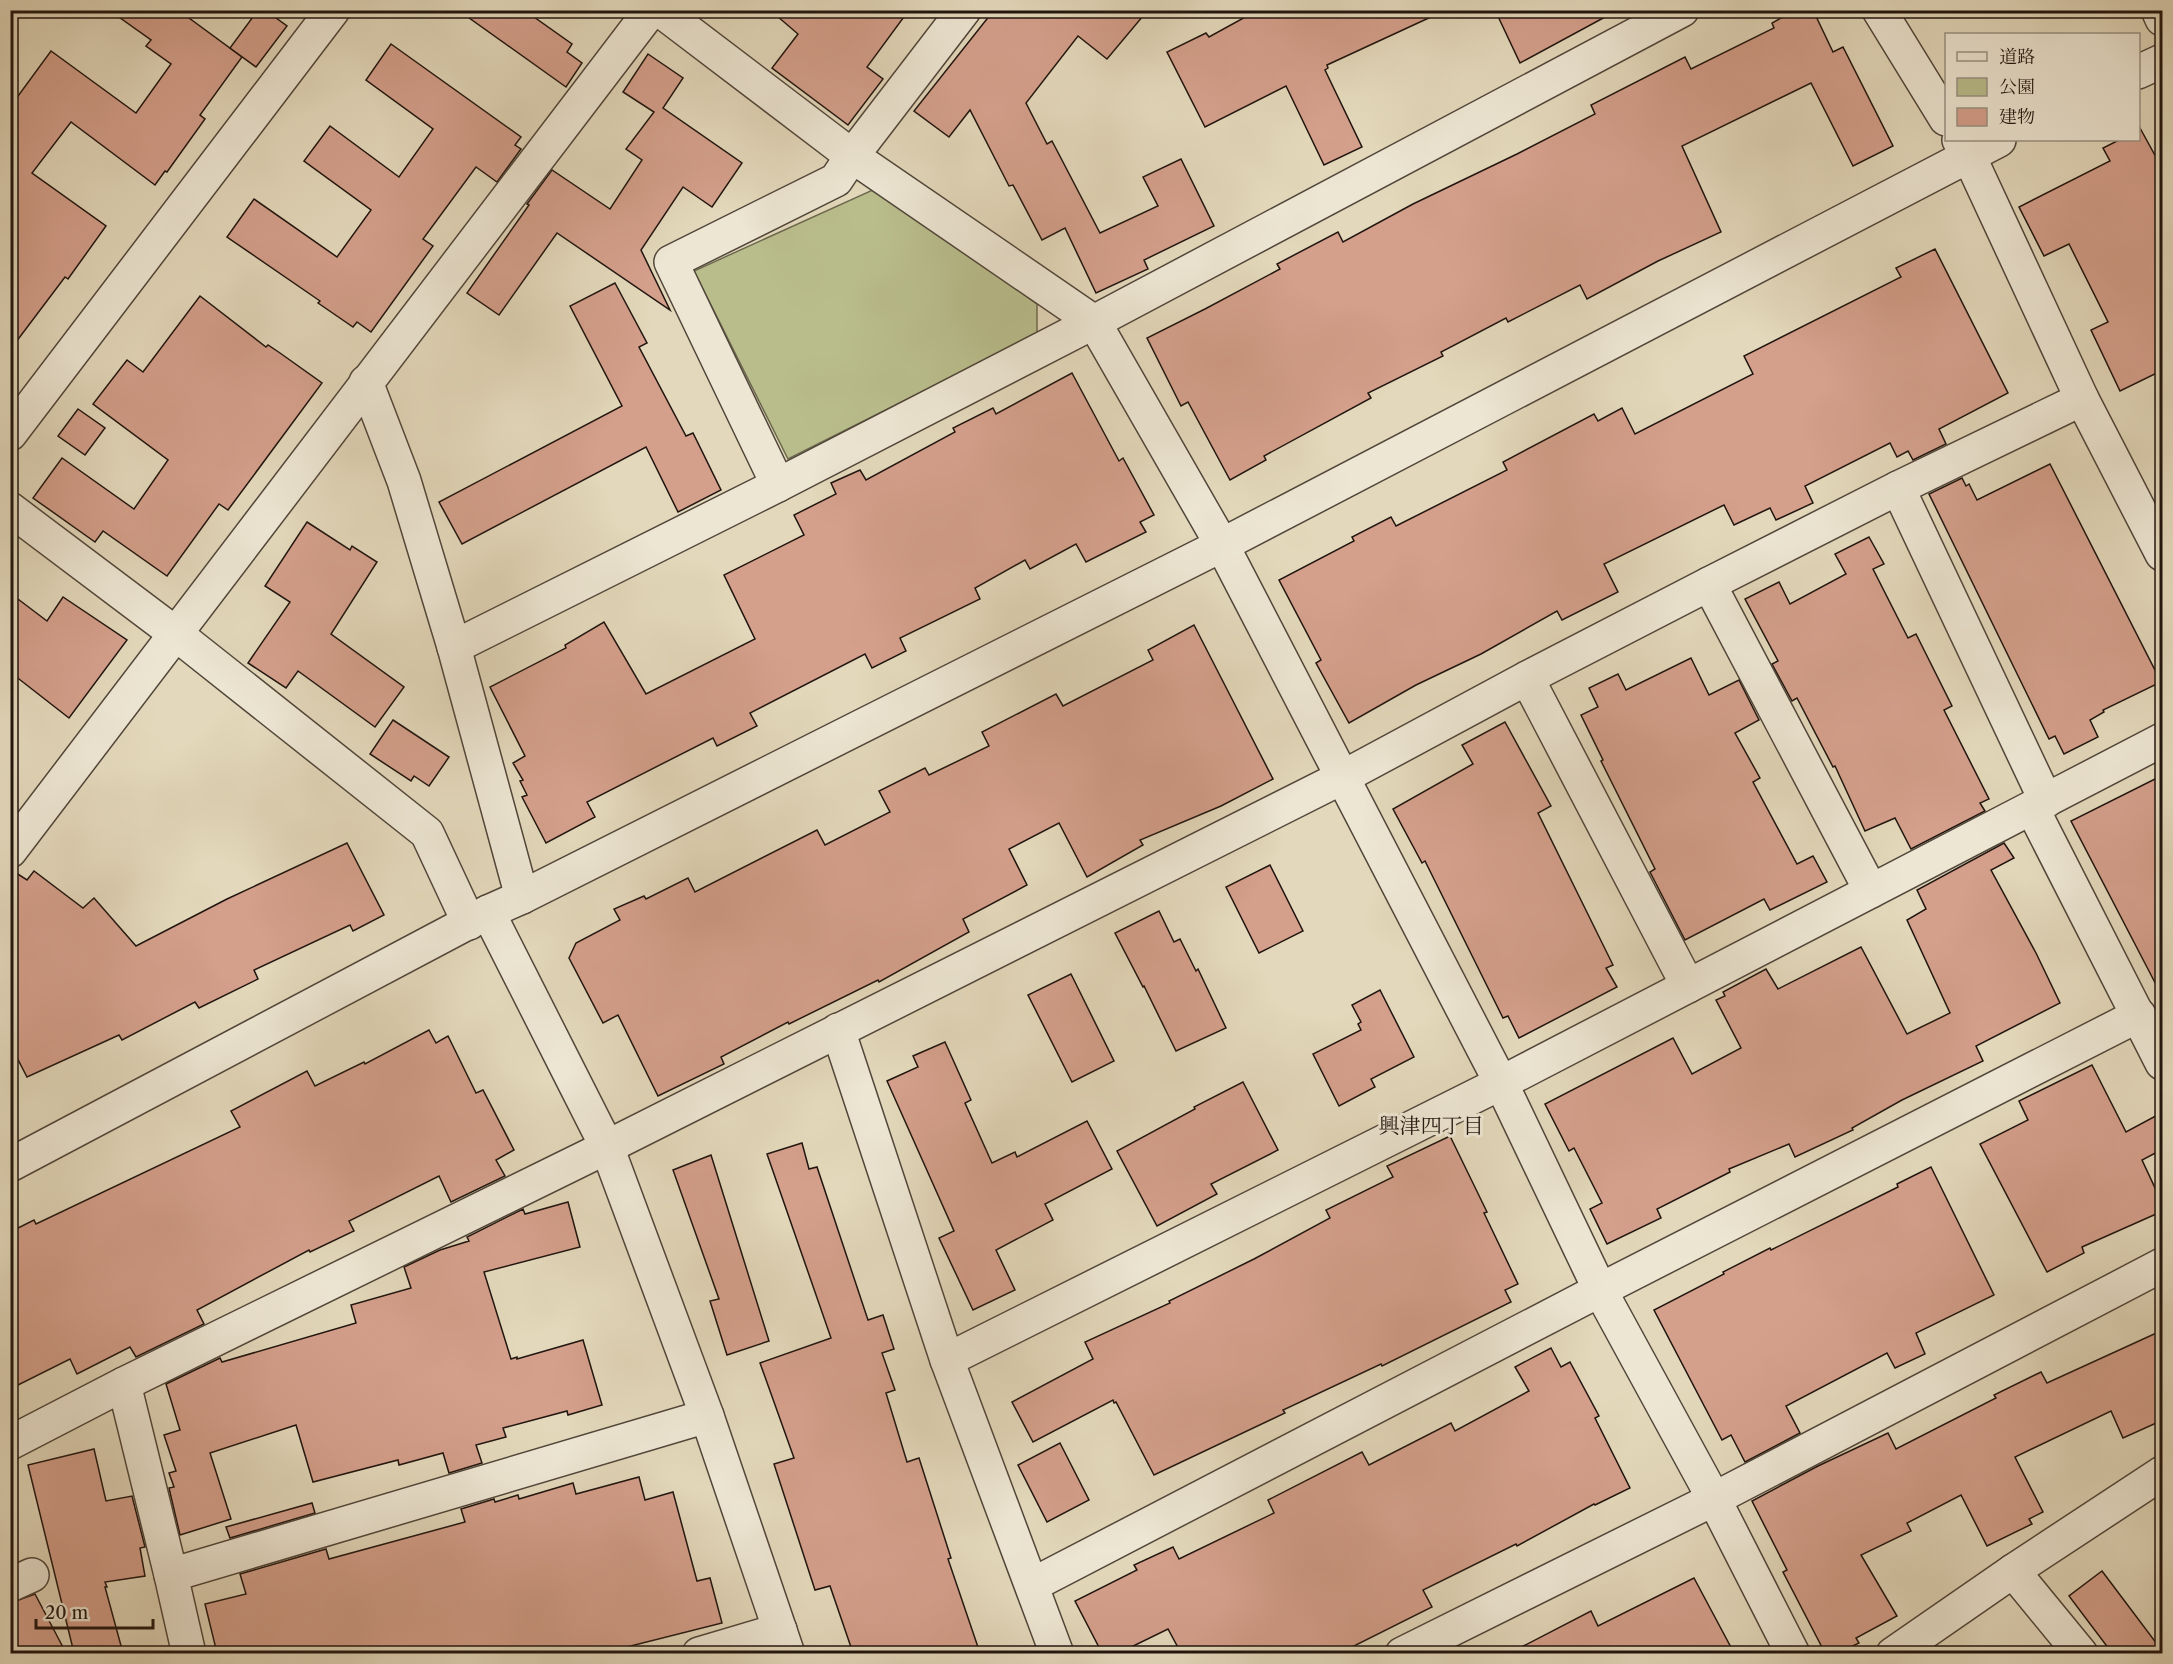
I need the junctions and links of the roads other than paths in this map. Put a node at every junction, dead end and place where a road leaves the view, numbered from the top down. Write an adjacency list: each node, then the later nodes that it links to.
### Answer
1 (333, 10): 18 (street)
2 (651, 10): 16 (street)
3 (660, 10): 14 (street)
4 (964, 10): 14 (street)
5 (1682, 10): 15 (street)
6 (1879, 10): 11 (street)
7 (2158, 10): 8 (street)
8 (2163, 19)
9 (2163, 61): 10 (street)
10 (2140, 72)
11 (1945, 116)
12 (1995, 141): 13 (street)
13 (1964, 148): 17 (street); 22 (street)
14 (852, 156): 15 (street); 19 (street)
15 (1094, 321): 19 (street); 22 (street)
16 (366, 382): 25 (street); 26 (street)
17 (2082, 399): 20 (street); 23 (street)
18 (10, 434)
19 (778, 485): 26 (street)
20 (1898, 488): 24 (street); 30 (street)
21 (10, 509): 25 (street)
22 (1222, 545): 29 (street); 33 (street)
23 (2163, 554)
24 (1709, 584): 27 (street); 32 (street)
25 (176, 634): 31 (street); 34 (street)
26 (454, 647): 33 (street)
27 (1527, 678): 29 (street); 35 (street)
28 (2163, 740): 30 (street)
29 (1343, 777): 37 (street); 39 (street)
30 (2039, 805): 32 (street); 36 (street)
31 (10, 851)
32 (1871, 891): 35 (street)
33 (522, 897): 34 (street)
34 (479, 918): 40 (street); 41 (street)
35 (1688, 986): 39 (street)
36 (2139, 1015): 38 (street); 43 (street)
37 (838, 1030): 40 (street); 44 (street)
38 (2163, 1063)
39 (1501, 1083): 43 (street); 44 (street)
40 (607, 1148): 45 (street); 46 (street)
41 (10, 1165)
42 (2163, 1266): 49 (street)
43 (1600, 1290): 49 (street); 52 (street)
44 (947, 1360): 52 (street)
45 (124, 1384): 47 (street); 51 (street)
46 (707, 1416): 51 (street); 53 (street)
47 (10, 1443)
48 (2163, 1473): 50 (street)
49 (1714, 1499): 57 (street); 58 (street)
50 (2013, 1570): 59 (street); 60 (street)
51 (171, 1575): 54 (street)
52 (1032, 1585): 56 (street)
53 (784, 1642): 55 (street)
54 (189, 1653)
55 (699, 1653)
56 (1057, 1653)
57 (1402, 1653)
58 (1793, 1653)
59 (1893, 1653)
60 (2081, 1653)

